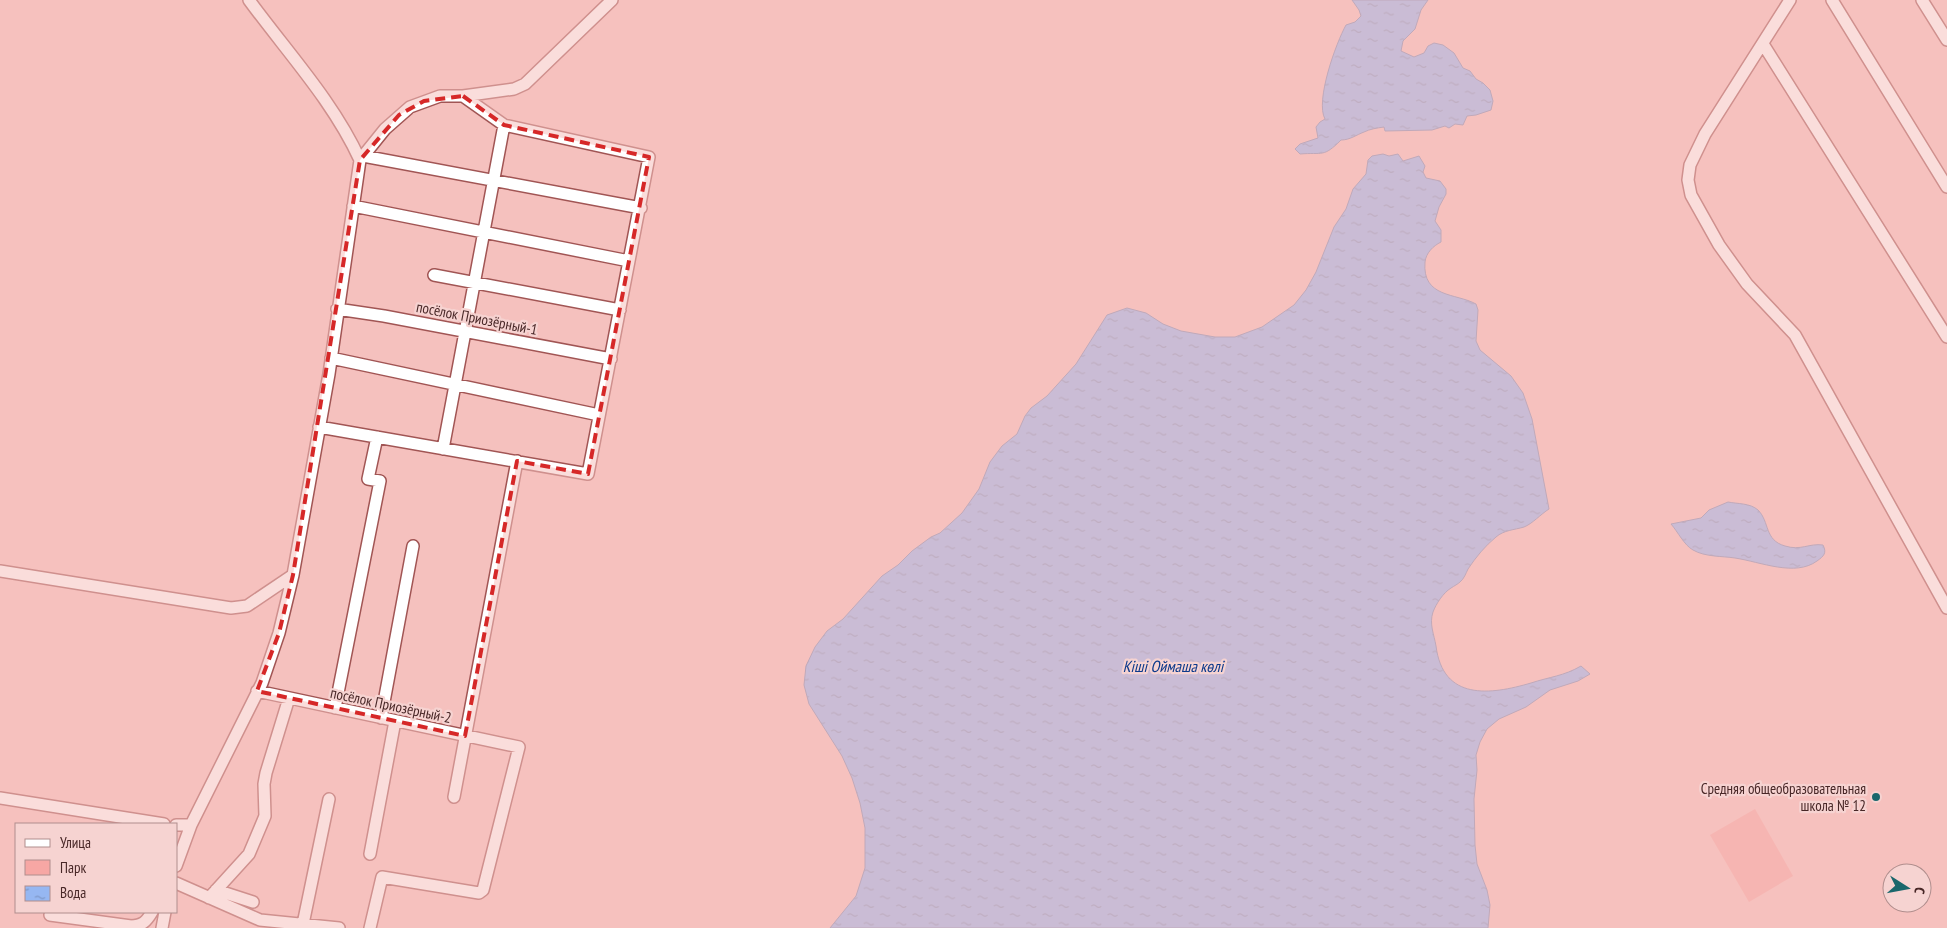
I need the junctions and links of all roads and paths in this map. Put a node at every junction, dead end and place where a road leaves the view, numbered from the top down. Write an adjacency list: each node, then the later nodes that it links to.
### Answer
1 (249, 0): 10 (street)
2 (612, 0): 8 (street)
3 (1790, 0): 7 (street)
4 (1832, 0): 12 (street)
5 (1922, 0): 6 (street)
6 (1947, 40)
7 (1763, 44): 22 (street); 34 (street)
8 (463, 96): 9 (street); 10 (street)
9 (504, 125): 11 (street); 14 (street)
10 (362, 158): 11 (street); 13 (street)
11 (494, 182): 14 (street); 15 (street)
12 (1947, 187)
13 (353, 206): 15 (street); 19 (street)
14 (641, 208): 16 (street)
15 (484, 232): 16 (street); 18 (street)
16 (629, 261): 20 (street)
17 (434, 276): 18 (street)
18 (475, 282): 20 (street); 21 (street)
19 (337, 309): 21 (street, посёлок Приозёрный-1); 23 (street)
20 (620, 310): 24 (street)
21 (465, 332): 24 (street, посёлок Приозёрный-1); 25 (street)
22 (1947, 337)
23 (331, 358): 25 (street); 27 (street)
24 (611, 359): 26 (street)
25 (456, 386): 26 (street); 29 (street)
26 (599, 416): 30 (street)
27 (319, 427): 28 (street); 33 (street)
28 (377, 437): 29 (street); 38 (street)
29 (443, 449): 30 (street)
30 (517, 461): 41 (street)
31 (412, 546): 39 (street)
32 (0, 571): 33 (street)
33 (293, 575): 36 (street)
34 (1942, 586): 35 (street)
35 (1947, 608)
36 (257, 692): 37 (street, посёлок Приозёрный-2); 47 (street)
37 (289, 698): 38 (street, посёлок Приозёрный-2); 51 (street)
38 (335, 708): 39 (street, посёлок Приозёрный-2)
39 (381, 718): 40 (street, посёлок Приозёрный-2)
40 (395, 721): 41 (street, посёлок Приозёрный-2); 48 (street)
41 (465, 736): 42 (street); 61 (street, посёлок Приозёрный-2)
42 (454, 796)
43 (0, 798): 45 (street)
44 (329, 799): 57 (street)
45 (158, 823)
46 (178, 825): 47 (street)
47 (191, 825): 49 (street)
48 (370, 854)
49 (178, 861)
50 (178, 884): 51 (street)
51 (212, 894): 52 (street); 56 (street)
52 (253, 902)
53 (151, 913): 58 (street)
54 (165, 913): 59 (street)
55 (50, 915): 58 (street)
56 (259, 924): 57 (street)
57 (302, 924): 60 (street)
58 (140, 926)
59 (162, 928)
60 (339, 928)
61 (370, 928)

